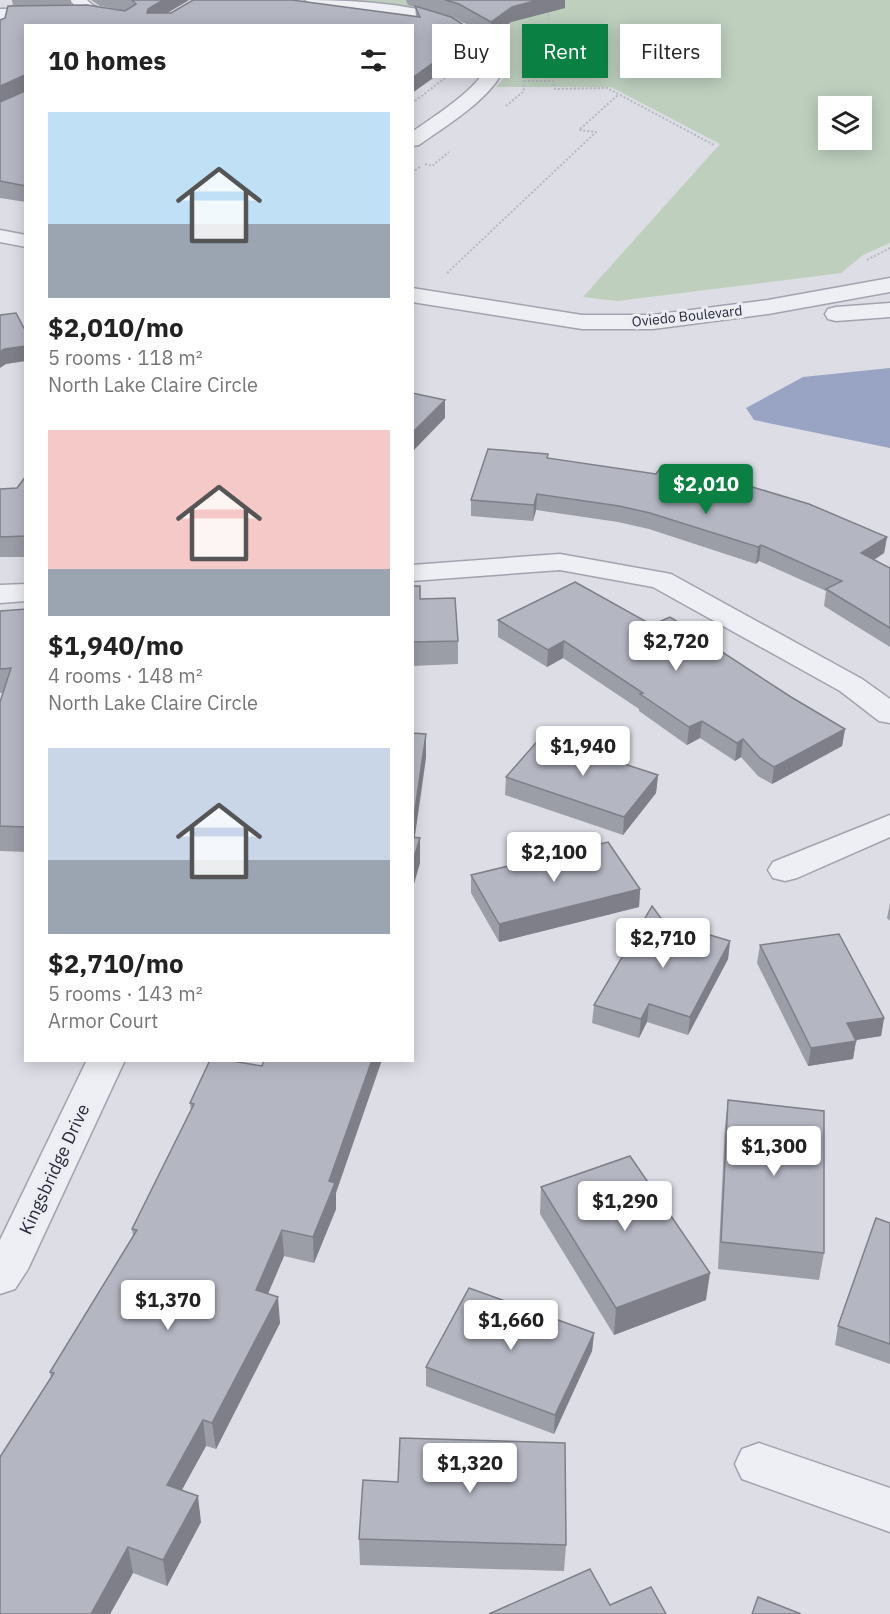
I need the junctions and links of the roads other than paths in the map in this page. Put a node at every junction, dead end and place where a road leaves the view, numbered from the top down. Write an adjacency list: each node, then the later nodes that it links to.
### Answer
1 (314, 0): 5 (street)
2 (84, 6): 3 (street); 4 (street)
3 (0, 14)
4 (127, 18)
5 (414, 139)
6 (0, 222): 7 (street)
7 (24, 226)
8 (0, 236): 9 (street)
9 (24, 241)
10 (890, 285): 11 (street, Oviedo Boulevard)
11 (414, 295)
12 (890, 310): 13 (street, Oviedo Boulevard)
13 (414, 312)
14 (414, 573): 17 (street)
15 (24, 592): 16 (street)
16 (0, 594)
17 (890, 714)
18 (890, 825): 19 (street)
19 (785, 870)
20 (105, 1062): 21 (street, Kingsbridge Drive)
21 (0, 1277)
22 (759, 1464): 23 (street)
23 (890, 1510)

